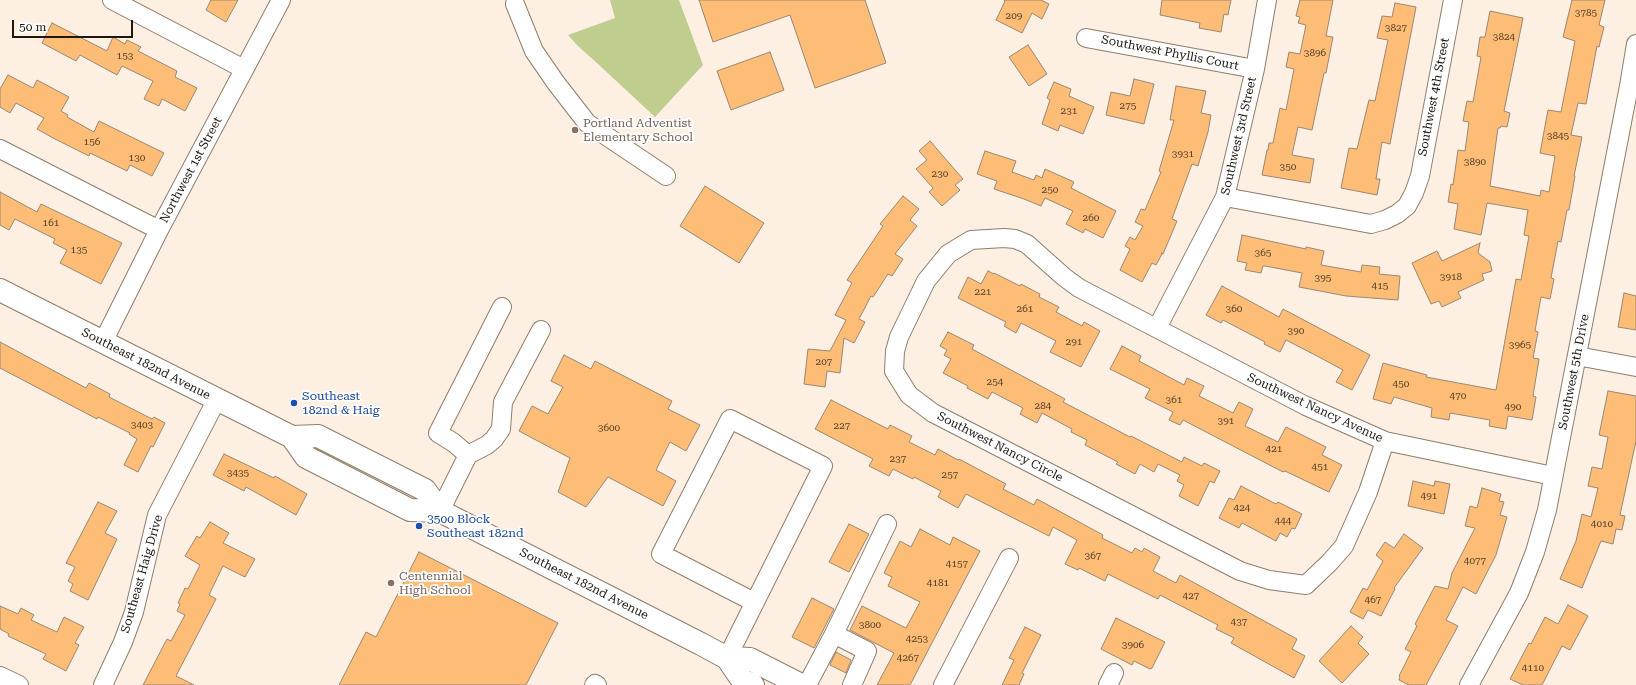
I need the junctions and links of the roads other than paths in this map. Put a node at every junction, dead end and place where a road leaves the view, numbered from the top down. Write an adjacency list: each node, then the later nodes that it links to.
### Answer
1 (112, 0): 9 (street)
2 (281, 0): 9 (street, Northwest 1st Street)
3 (1267, 0): 8 (street, Southwest 3rd Street)
4 (1453, 0): 12 (street, Southwest 4th Street)
5 (519, 1): 11 (street)
6 (1086, 38): 8 (street, Southwest Phyllis Court)
7 (1636, 44): 19 (street, Southwest 5th Drive)
8 (1254, 69): 12 (street, Southwest 3rd Street)
9 (244, 70): 13 (street, Northwest 1st Street)
10 (0, 149): 13 (street)
11 (666, 176)
12 (1225, 197): 16 (street, Southwest 3rd Street)
13 (159, 230): 18 (street, Northwest 1st Street)
14 (0, 290): 18 (main road, Southeast 182nd Avenue)
15 (502, 307): 24 (street)
16 (1157, 328): 23 (street, Southwest Nancy Avenue); 23 (street, Southwest Nancy Circle)
17 (541, 330): 24 (street)
18 (103, 342): 21 (main road, Southeast 182nd Avenue)
19 (1577, 356): 20 (street); 25 (street, Southwest 5th Drive)
20 (1636, 366)
21 (216, 399): 22 (main road, Southeast 182nd Avenue); 34 (street, Southeast Haig Drive)
22 (292, 437): 26 (main road, Southeast 182nd Avenue); 26 (main road, Southeast 182nd Avenue)
23 (1385, 442): 25 (street, Southwest Nancy Avenue)
24 (468, 455): 26 (street)
25 (1553, 476): 42 (street, Southwest 5th Drive)
26 (436, 506): 31 (main road, Southeast 182nd Avenue)
27 (886, 524): 30 (street)
28 (1009, 558): 41 (street)
29 (754, 602): 29 (street); 31 (street)
30 (834, 634): 39 (street); 40 (street)
31 (727, 658): 37 (main road, Southeast 182nd Avenue); 38 (main road, Southeast 182nd Avenue)
32 (0, 676): 33 (street)
33 (19, 685)
34 (102, 685)
35 (594, 685): 36 (street)
36 (597, 685)
37 (753, 685)
38 (801, 685)
39 (807, 685)
40 (852, 685)
41 (943, 685)
42 (1469, 685)

